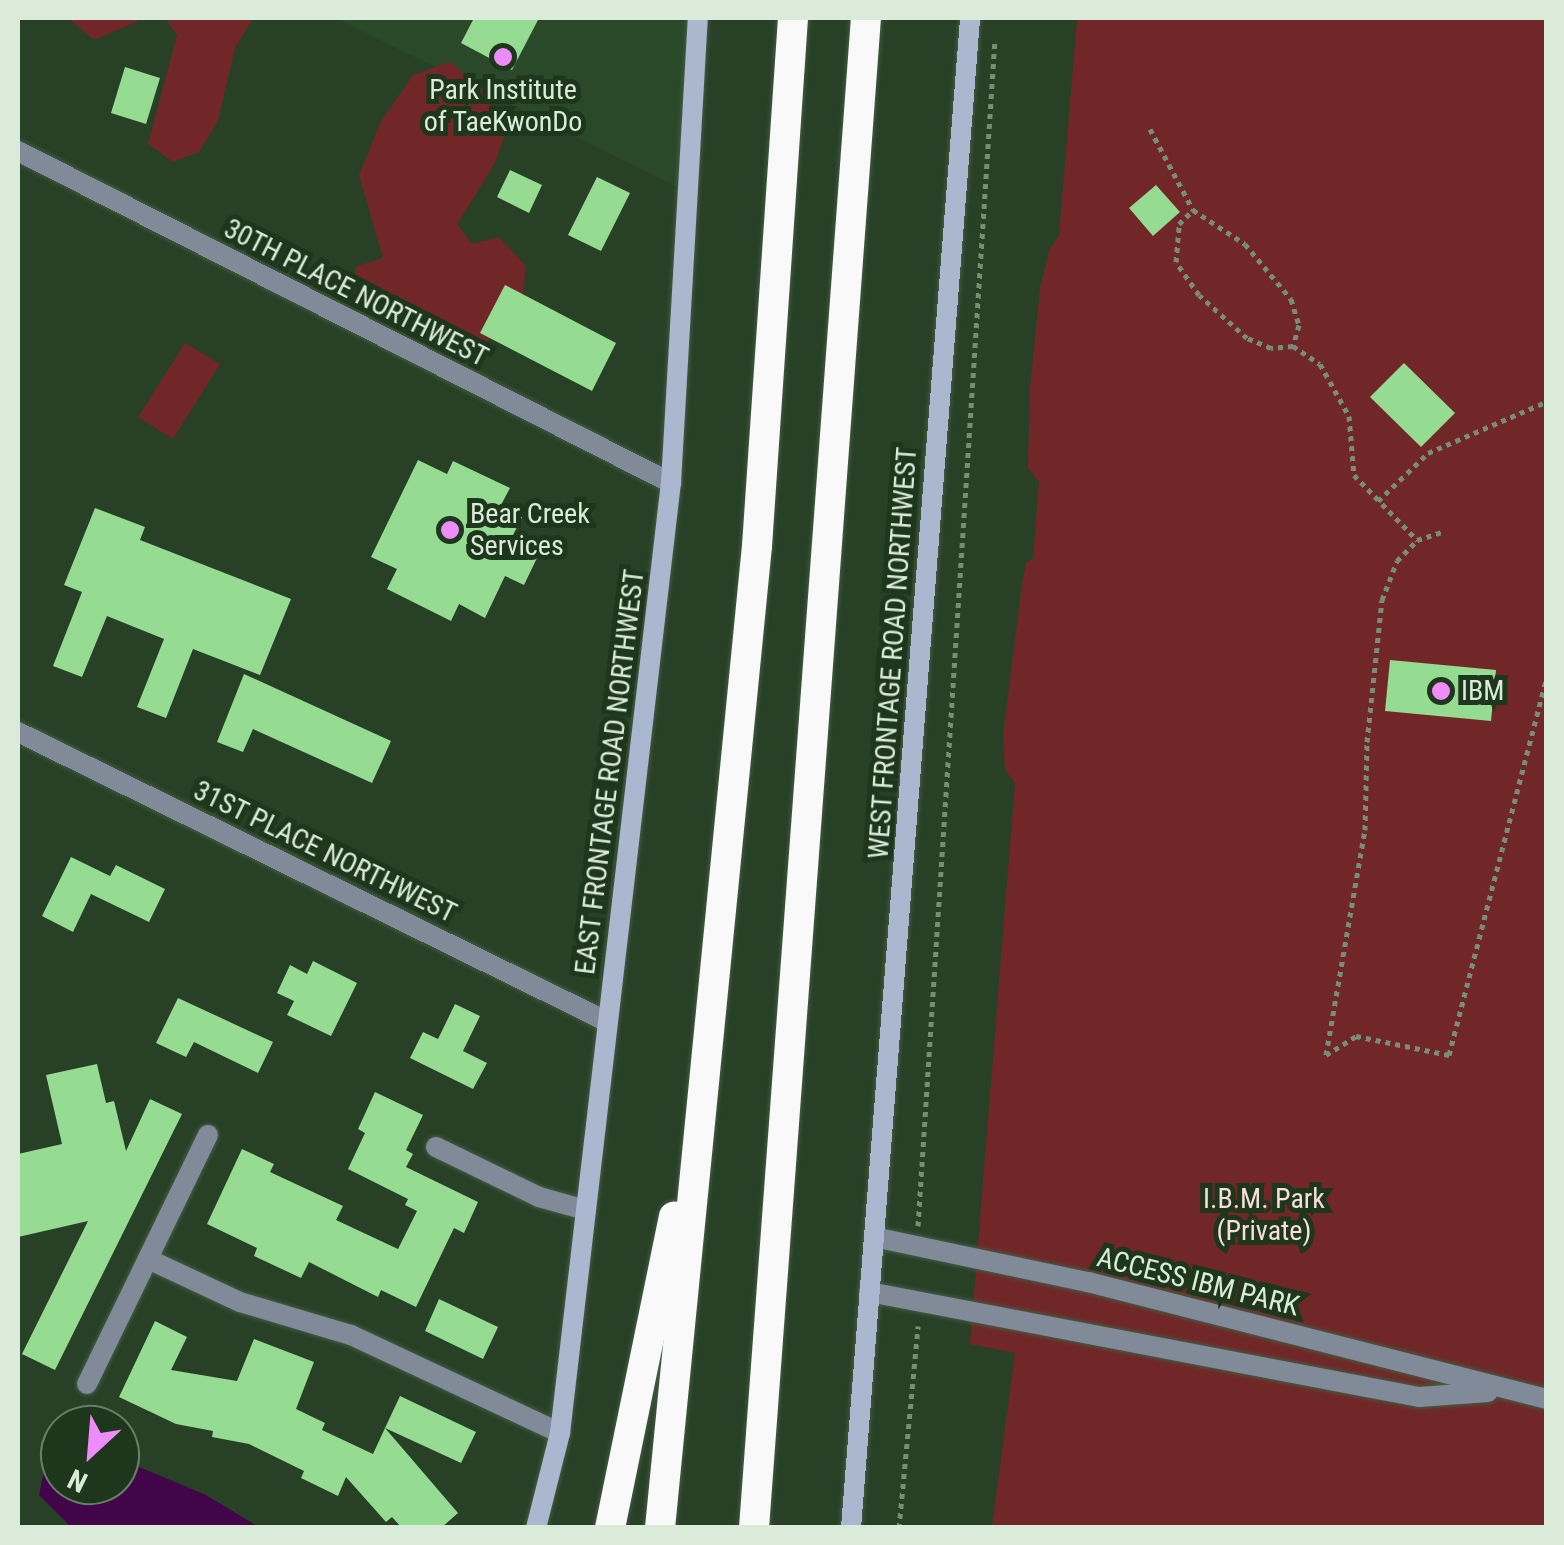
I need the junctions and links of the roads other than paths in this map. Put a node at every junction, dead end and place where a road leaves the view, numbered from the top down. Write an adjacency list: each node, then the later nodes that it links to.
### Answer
1 (698, 18): 6 (street, EAST FRONTAGE ROAD NORTHWEST)
2 (793, 18): 9 (highway)
3 (866, 18): 10 (highway)
4 (970, 18): 14 (street, WEST FRONTAGE ROAD NORTHWEST)
5 (18, 151): 6 (street, 30TH PLACE NORTHWEST)
6 (671, 483): 8 (street, EAST FRONTAGE ROAD NORTHWEST)
7 (18, 732): 8 (street, 31ST PLACE NORTHWEST)
8 (608, 1022): 13 (street, EAST FRONTAGE ROAD NORTHWEST)
9 (706, 1062): 22 (highway); 23 (highway)
10 (789, 1083): 24 (highway); 25 (highway)
11 (208, 1135): 15 (street)
12 (436, 1147): 13 (street)
13 (586, 1210): 20 (street, EAST FRONTAGE ROAD NORTHWEST)
14 (874, 1237): 16 (street, WEST FRONTAGE ROAD NORTHWEST); 18 (street, ACCESS IBM PARK)
15 (148, 1259): 17 (street); 20 (street)
16 (870, 1292): 18 (street, ACCESS IBM PARK); 26 (street, WEST FRONTAGE ROAD NORTHWEST)
17 (87, 1384)
18 (1505, 1390): 19 (street, ACCESS IBM PARK)
19 (1546, 1399)
20 (560, 1434): 21 (street, EAST FRONTAGE ROAD NORTHWEST)
21 (536, 1528)
22 (610, 1528)
23 (660, 1528)
24 (738, 1528)
25 (754, 1528)
26 (851, 1528)

